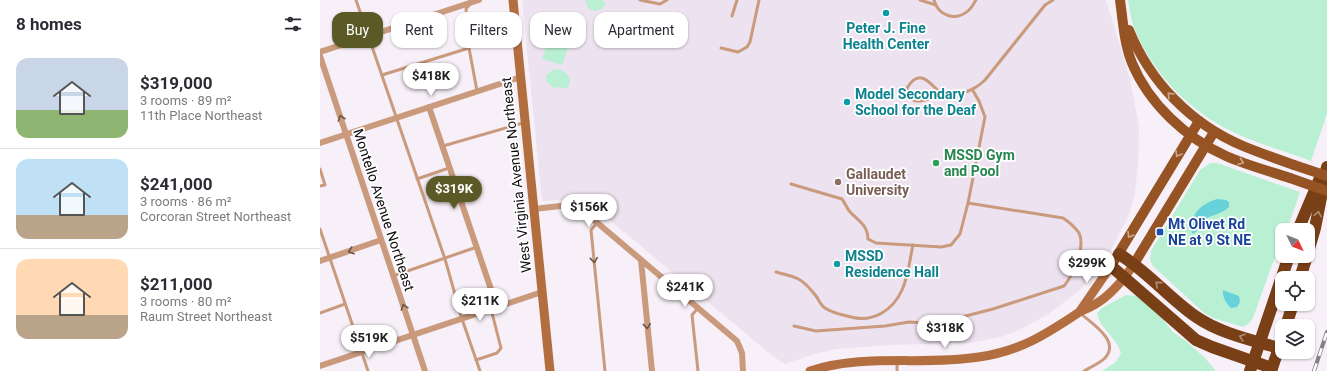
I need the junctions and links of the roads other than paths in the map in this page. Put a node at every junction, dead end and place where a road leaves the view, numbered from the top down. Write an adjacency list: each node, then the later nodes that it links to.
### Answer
1 (356, 0): 15 (lane)
2 (479, 0): 13 (street)
3 (513, 0): 27 (main road, West Virginia Avenue Northeast)
4 (640, 0): 5 (lane)
5 (667, 0)
6 (737, 0): 18 (lane)
7 (759, 0): 23 (lane)
8 (920, 0): 14 (lane)
9 (934, 0): 14 (lane)
10 (976, 0): 14 (lane)
11 (1053, 0): 28 (lane)
12 (1120, 0): 17 (main road)
13 (471, 1): 16 (lane); 19 (street)
14 (936, 5)
15 (360, 12)
16 (466, 12)
17 (1122, 14): 33 (main road, one-way to 17); 37 (main road)
18 (732, 16)
19 (383, 31)
20 (332, 48): 24 (street)
21 (372, 48): 26 (lane)
22 (469, 48): 26 (lane); 29 (lane)
23 (721, 48)
24 (320, 52)
25 (320, 56): 36 (street, Montello Avenue Northeast, one-way to 25)
26 (382, 75): 32 (lane)
27 (521, 77): 29 (street); 34 (main road, West Virginia Avenue Northeast)
28 (972, 89): 30 (lane); 50 (lane)
29 (478, 91): 31 (street)
30 (942, 95): 30 (lane)
31 (429, 107): 32 (street); 39 (street)
32 (396, 118): 36 (street); 46 (lane)
33 (1199, 121): 35 (main road); 37 (main road)
34 (526, 122): 39 (lane); 51 (main road, West Virginia Avenue Northeast)
35 (1214, 132): 40 (main road); 45 (main road, bridge)
36 (346, 135): 38 (street); 56 (street, Montello Avenue Northeast)
37 (1190, 135): 40 (main road); 59 (main road, one-way to 59)
38 (320, 143)
39 (443, 146): 43 (street)
40 (1206, 146): 49 (main road, one-way to 49, bridge); 65 (main road)
41 (1327, 162): 53 (highway)
42 (1327, 167): 54 (highway, one-way to 42)
43 (450, 168): 46 (lane); 58 (street)
44 (320, 169): 48 (lane)
45 (1327, 176)
46 (416, 179): 61 (lane)
47 (790, 184): 57 (lane)
48 (320, 186)
49 (1327, 191)
50 (968, 203): 57 (lane); 77 (lane)
51 (534, 209): 52 (street); 70 (main road, West Virginia Avenue Northeast)
52 (597, 223): 62 (street); 92 (lane, one-way to 92)
53 (1301, 223)
54 (1315, 228)
55 (320, 229): 60 (lane)
56 (381, 240): 60 (street, one-way to 60); 68 (street, Montello Avenue Northeast)
57 (913, 245): 67 (lane)
58 (477, 248): 61 (lane); 72 (street)
59 (1119, 254): 65 (highway); 66 (main road)
60 (329, 258): 63 (street); 71 (lane)
61 (444, 259): 68 (lane); 76 (lane)
62 (641, 260): 73 (street); 93 (street, one-way to 93)
63 (320, 261)
64 (1287, 263): 79 (highway)
65 (1134, 264): 69 (main road); 79 (highway, one-way to 65)
66 (1111, 266): 69 (highway); 74 (main road)
67 (776, 272)
68 (393, 276): 78 (street, Montello Avenue Northeast, one-way to 68)
69 (1124, 277): 74 (main road); 86 (highway)
70 (542, 292): 72 (street); 91 (main road, West Virginia Avenue Northeast)
71 (345, 304): 75 (lane); 81 (lane)
72 (494, 308): 76 (street); 83 (lane)
73 (698, 308): 94 (lane); 95 (street)
74 (1079, 312): 84 (main road); 98 (lane)
75 (320, 313)
76 (462, 319): 78 (street); 83 (lane)
77 (794, 326)
78 (413, 335): 81 (street); 89 (street, Montello Avenue Northeast)
79 (1259, 342): 80 (highway); 86 (highway)
80 (1275, 343)
81 (362, 352): 85 (street); 88 (lane)
82 (1275, 359): 87 (highway)
83 (476, 360): 90 (lane)
84 (897, 361): 96 (main road); 97 (lane)
85 (320, 366)
86 (1251, 366): 87 (highway)
87 (1272, 369)
88 (368, 371)
89 (425, 371)
90 (480, 371)
91 (550, 371)
92 (605, 371)
93 (652, 371)
94 (698, 371)
95 (744, 371)
96 (810, 371)
97 (897, 371)
98 (1084, 371)

